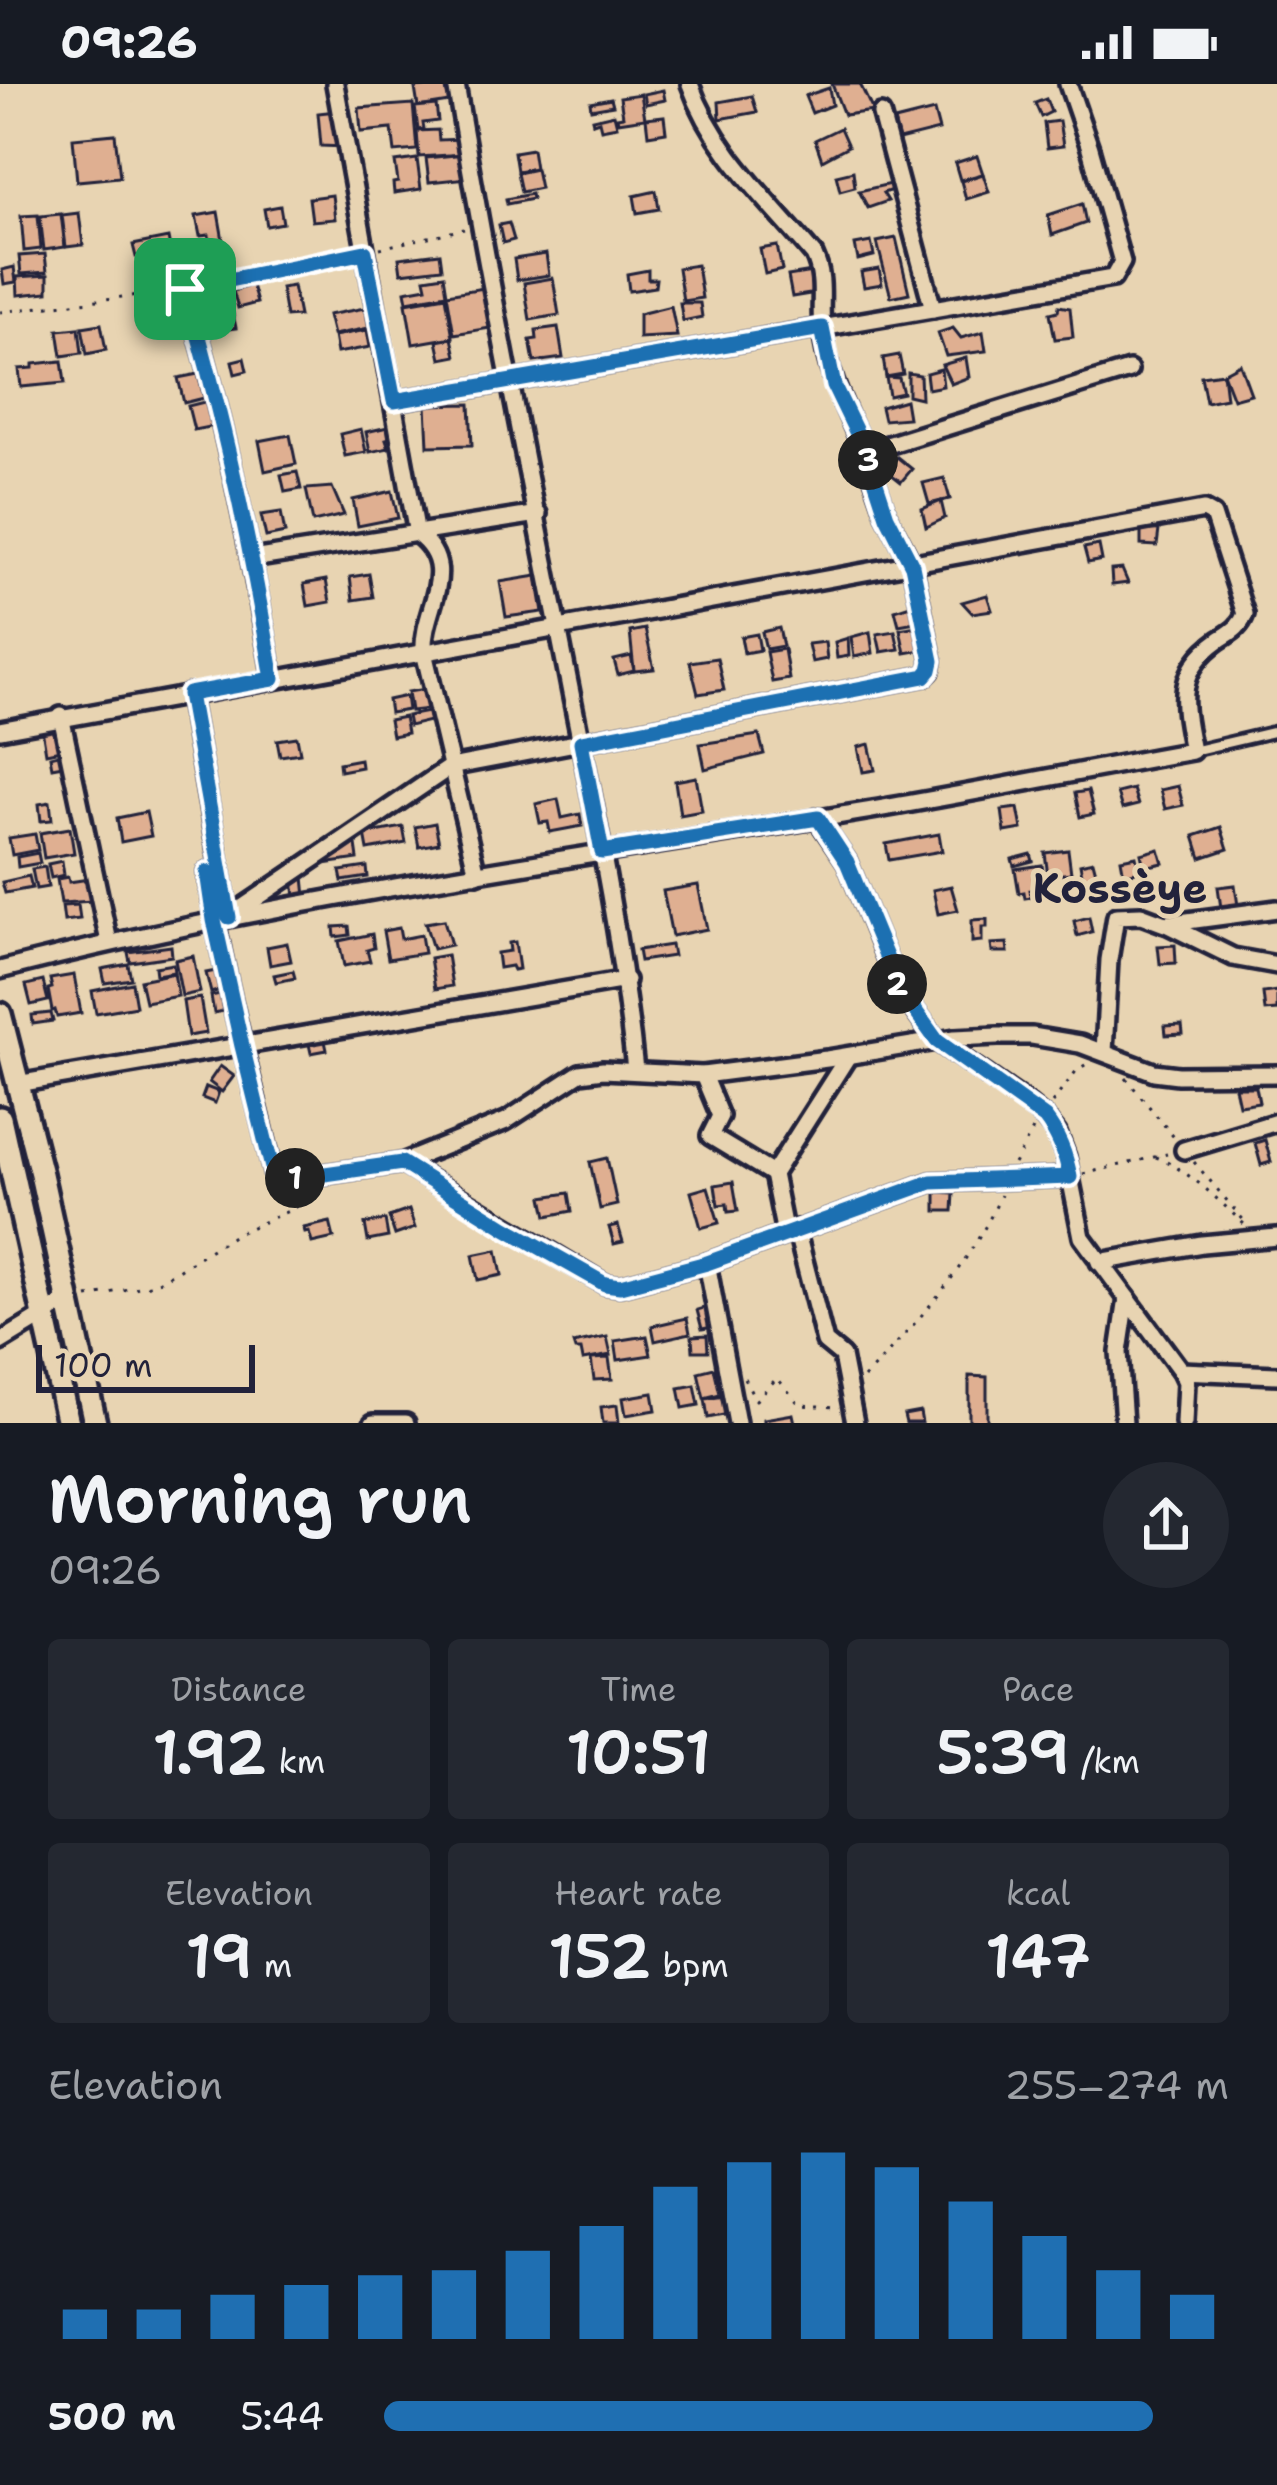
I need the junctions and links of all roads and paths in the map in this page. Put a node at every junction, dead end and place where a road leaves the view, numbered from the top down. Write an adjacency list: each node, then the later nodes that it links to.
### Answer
1 (334, 84): 7 (street)
2 (456, 84): 6 (street)
3 (690, 84): 11 (street)
4 (1068, 84): 9 (street)
5 (881, 114): 9 (street)
6 (479, 226): 7 (path); 13 (street)
7 (365, 252): 8 (path); 14 (street)
8 (185, 289): 10 (path); 18 (street)
9 (933, 309): 11 (street)
10 (0, 312)
11 (822, 328): 13 (street); 15 (street)
12 (1129, 370): 15 (street)
13 (511, 381): 14 (street); 16 (street)
14 (394, 401): 17 (street)
15 (866, 452): 19 (street)
16 (538, 514): 17 (street); 20 (street)
17 (417, 534): 18 (street); 21 (street)
18 (253, 559): 22 (street)
19 (912, 565): 20 (street); 27 (street); 28 (street)
20 (559, 628): 21 (street); 27 (street)
21 (424, 652): 22 (street); 29 (street)
22 (273, 679): 23 (street)
23 (189, 694): 24 (street); 34 (street)
24 (61, 716): 25 (street); 36 (street)
25 (0, 730)
26 (1277, 731): 28 (lane)
27 (581, 742): 29 (street); 31 (street)
28 (1192, 751): 30 (street)
29 (449, 766): 32 (street); 34 (street)
30 (818, 818): 31 (street); 41 (street)
31 (602, 852): 32 (street); 39 (street)
32 (477, 874): 34 (street)
33 (1277, 909): 35 (street)
34 (222, 919): 36 (street); 42 (street)
35 (1165, 924): 37 (street); 43 (street)
36 (109, 942): 38 (street)
37 (1277, 965)
38 (0, 970)
39 (626, 980): 42 (street); 45 (street)
40 (0, 1014): 48 (main road)
41 (937, 1041): 43 (street); 44 (street); 49 (street)
42 (242, 1046): 48 (street); 53 (street)
43 (1104, 1052): 46 (street); 49 (path)
44 (848, 1056): 47 (street); 54 (street)
45 (635, 1070): 47 (street); 53 (street)
46 (1277, 1074)
47 (703, 1075): 54 (street)
48 (17, 1084): 63 (main road)
49 (1043, 1116): 55 (street); 56 (path)
50 (0, 1118): 64 (main road)
51 (1277, 1122): 52 (street)
52 (1184, 1150)
53 (402, 1163): 61 (street)
54 (773, 1174): 58 (street)
55 (1070, 1177): 56 (street); 59 (path); 60 (street)
56 (1008, 1179): 58 (street); 69 (path)
57 (323, 1189): 63 (path)
58 (791, 1232): 61 (street); 69 (street)
59 (1268, 1238): 60 (street)
60 (1100, 1262): 62 (street)
61 (707, 1263): 74 (street)
62 (1127, 1298): 67 (street); 76 (street)
63 (69, 1300): 64 (street); 71 (main road)
64 (44, 1315): 65 (street); 70 (main road)
65 (0, 1342)
66 (739, 1367): 69 (path)
67 (1181, 1371): 68 (street); 77 (street)
68 (1277, 1375)
69 (850, 1394): 75 (street)
70 (68, 1423)
71 (95, 1423)
72 (373, 1423): 73 (street)
73 (406, 1423)
74 (737, 1423)
75 (855, 1423)
76 (1124, 1423)
77 (1184, 1423)

